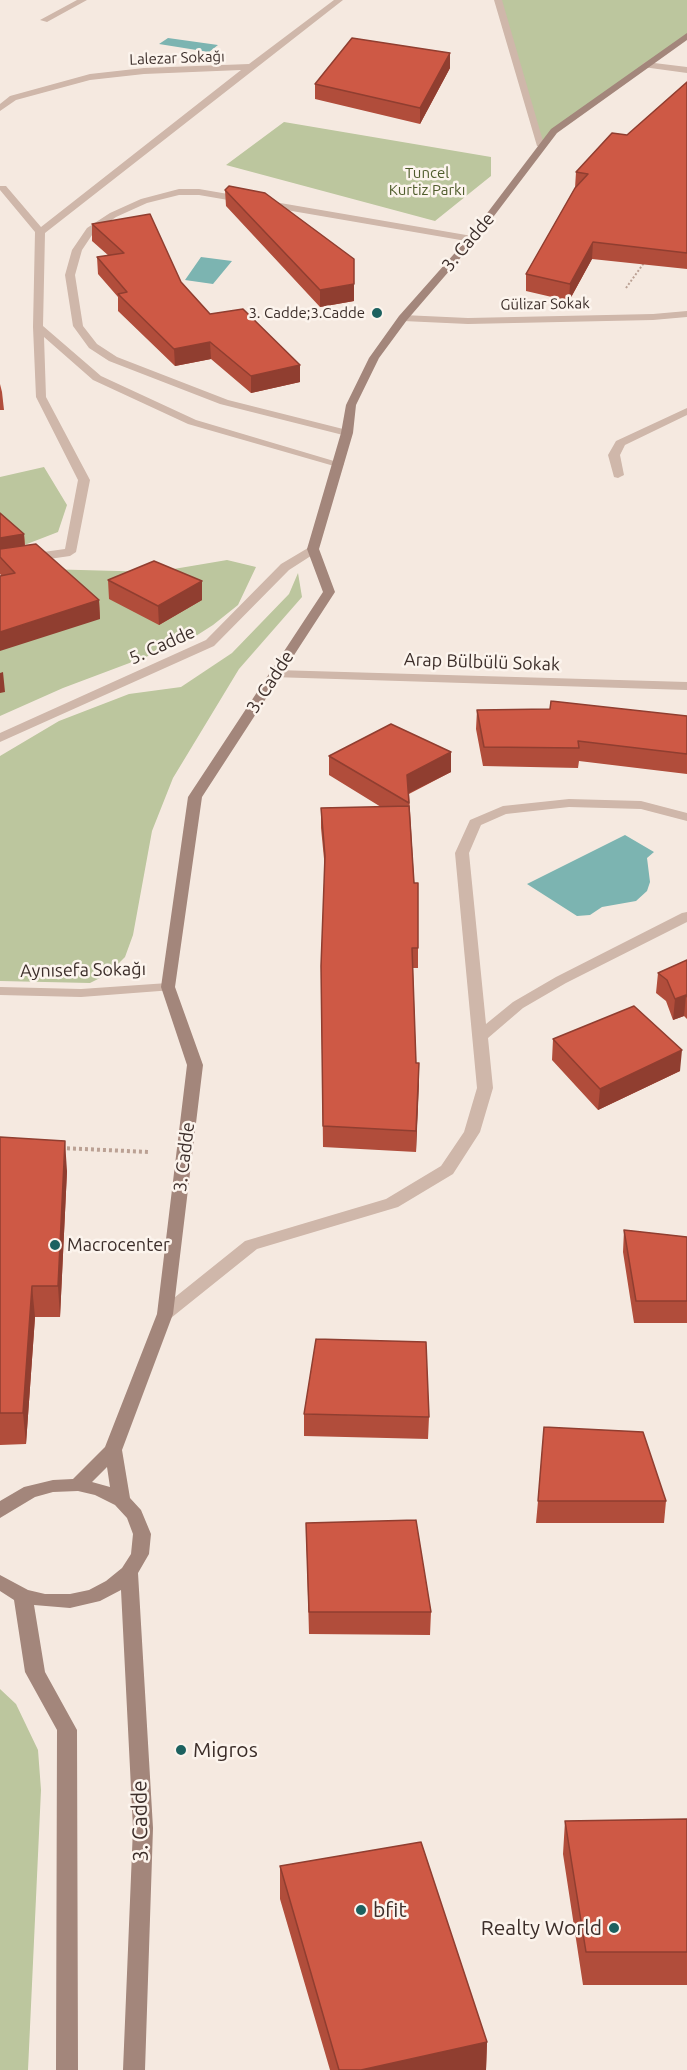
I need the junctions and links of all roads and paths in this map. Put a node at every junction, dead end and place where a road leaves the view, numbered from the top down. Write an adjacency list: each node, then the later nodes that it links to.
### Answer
1 (82, 0): 4 (street)
2 (339, 0): 7 (street, Lalezar Sokağı)
3 (498, 0): 10 (street)
4 (44, 20)
5 (687, 36): 6 (main road, 3. Cadde)
6 (646, 65): 8 (street); 10 (main road, 3. Cadde)
7 (251, 67): 9 (street, Lalezar Sokağı); 12 (street)
8 (687, 70)
9 (0, 108)
10 (542, 146): 13 (main road, 3. Cadde)
11 (3, 188): 12 (street)
12 (40, 232): 18 (street)
13 (472, 238): 16 (main road, 3. Cadde); 20 (street)
14 (653, 252): 17 (path)
15 (685, 317): 17 (street, Gülizar Sokak)
16 (402, 318): 17 (street, Gülizar Sokak); 20 (main road, 3. Cadde)
17 (604, 318)
18 (38, 327): 21 (street); 24 (street)
19 (687, 411): 22 (street)
20 (347, 433): 21 (main road, 3. Cadde)
21 (338, 464): 23 (main road, 3. Cadde)
22 (618, 475)
23 (314, 549): 25 (main road, 3. Cadde); 27 (street, 5. Cadde)
24 (0, 562)
25 (276, 674): 26 (street, Arap Bülbülü Sokak); 30 (main road, 3. Cadde)
26 (687, 686)
27 (0, 738)
28 (687, 818): 32 (street)
29 (687, 916): 32 (street)
30 (168, 987): 31 (street, Aynısefa Sokağı); 34 (main road, 3. Cadde)
31 (0, 991)
32 (480, 1037): 35 (street)
33 (58, 1148): 34 (path)
34 (184, 1153): 35 (main road, 3. Cadde)
35 (165, 1314): 36 (main road, 3. Cadde)
36 (113, 1450): 37 (main road); 38 (main road)
37 (78, 1485): 38 (main road); 39 (main road)
38 (121, 1500): 40 (main road)
39 (0, 1511)
40 (129, 1573): 42 (main road); 44 (main road, 3. Cadde)
41 (0, 1582): 42 (main road)
42 (23, 1596): 43 (main road)
43 (67, 2070)
44 (134, 2070)

